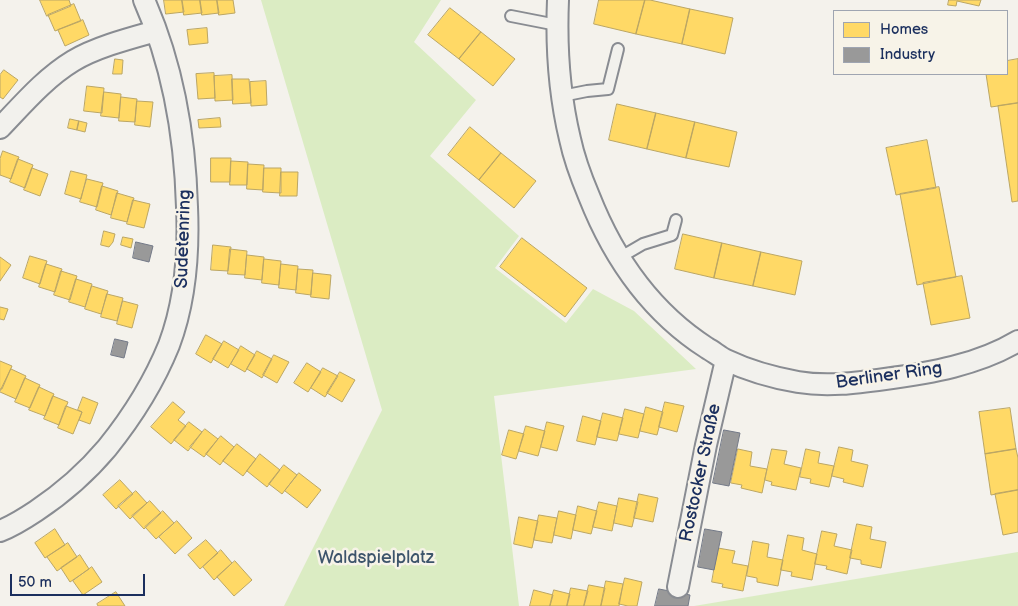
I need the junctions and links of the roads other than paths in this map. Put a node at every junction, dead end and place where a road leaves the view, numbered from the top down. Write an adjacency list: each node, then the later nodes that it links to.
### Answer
1 (144, 0): 5 (street, Sudetenring)
2 (558, 0): 4 (street, Berliner Ring)
3 (512, 16): 4 (lane)
4 (557, 25): 7 (street, Berliner Ring)
5 (156, 31): 8 (street); 13 (street, Sudetenring)
6 (618, 49): 7 (lane)
7 (562, 96): 10 (street, Berliner Ring)
8 (0, 128)
9 (676, 220): 10 (lane)
10 (620, 258): 12 (street, Berliner Ring)
11 (1018, 341): 12 (street, Berliner Ring)
12 (726, 360): 14 (street, Rostocker Straße)
13 (0, 531)
14 (678, 587)

